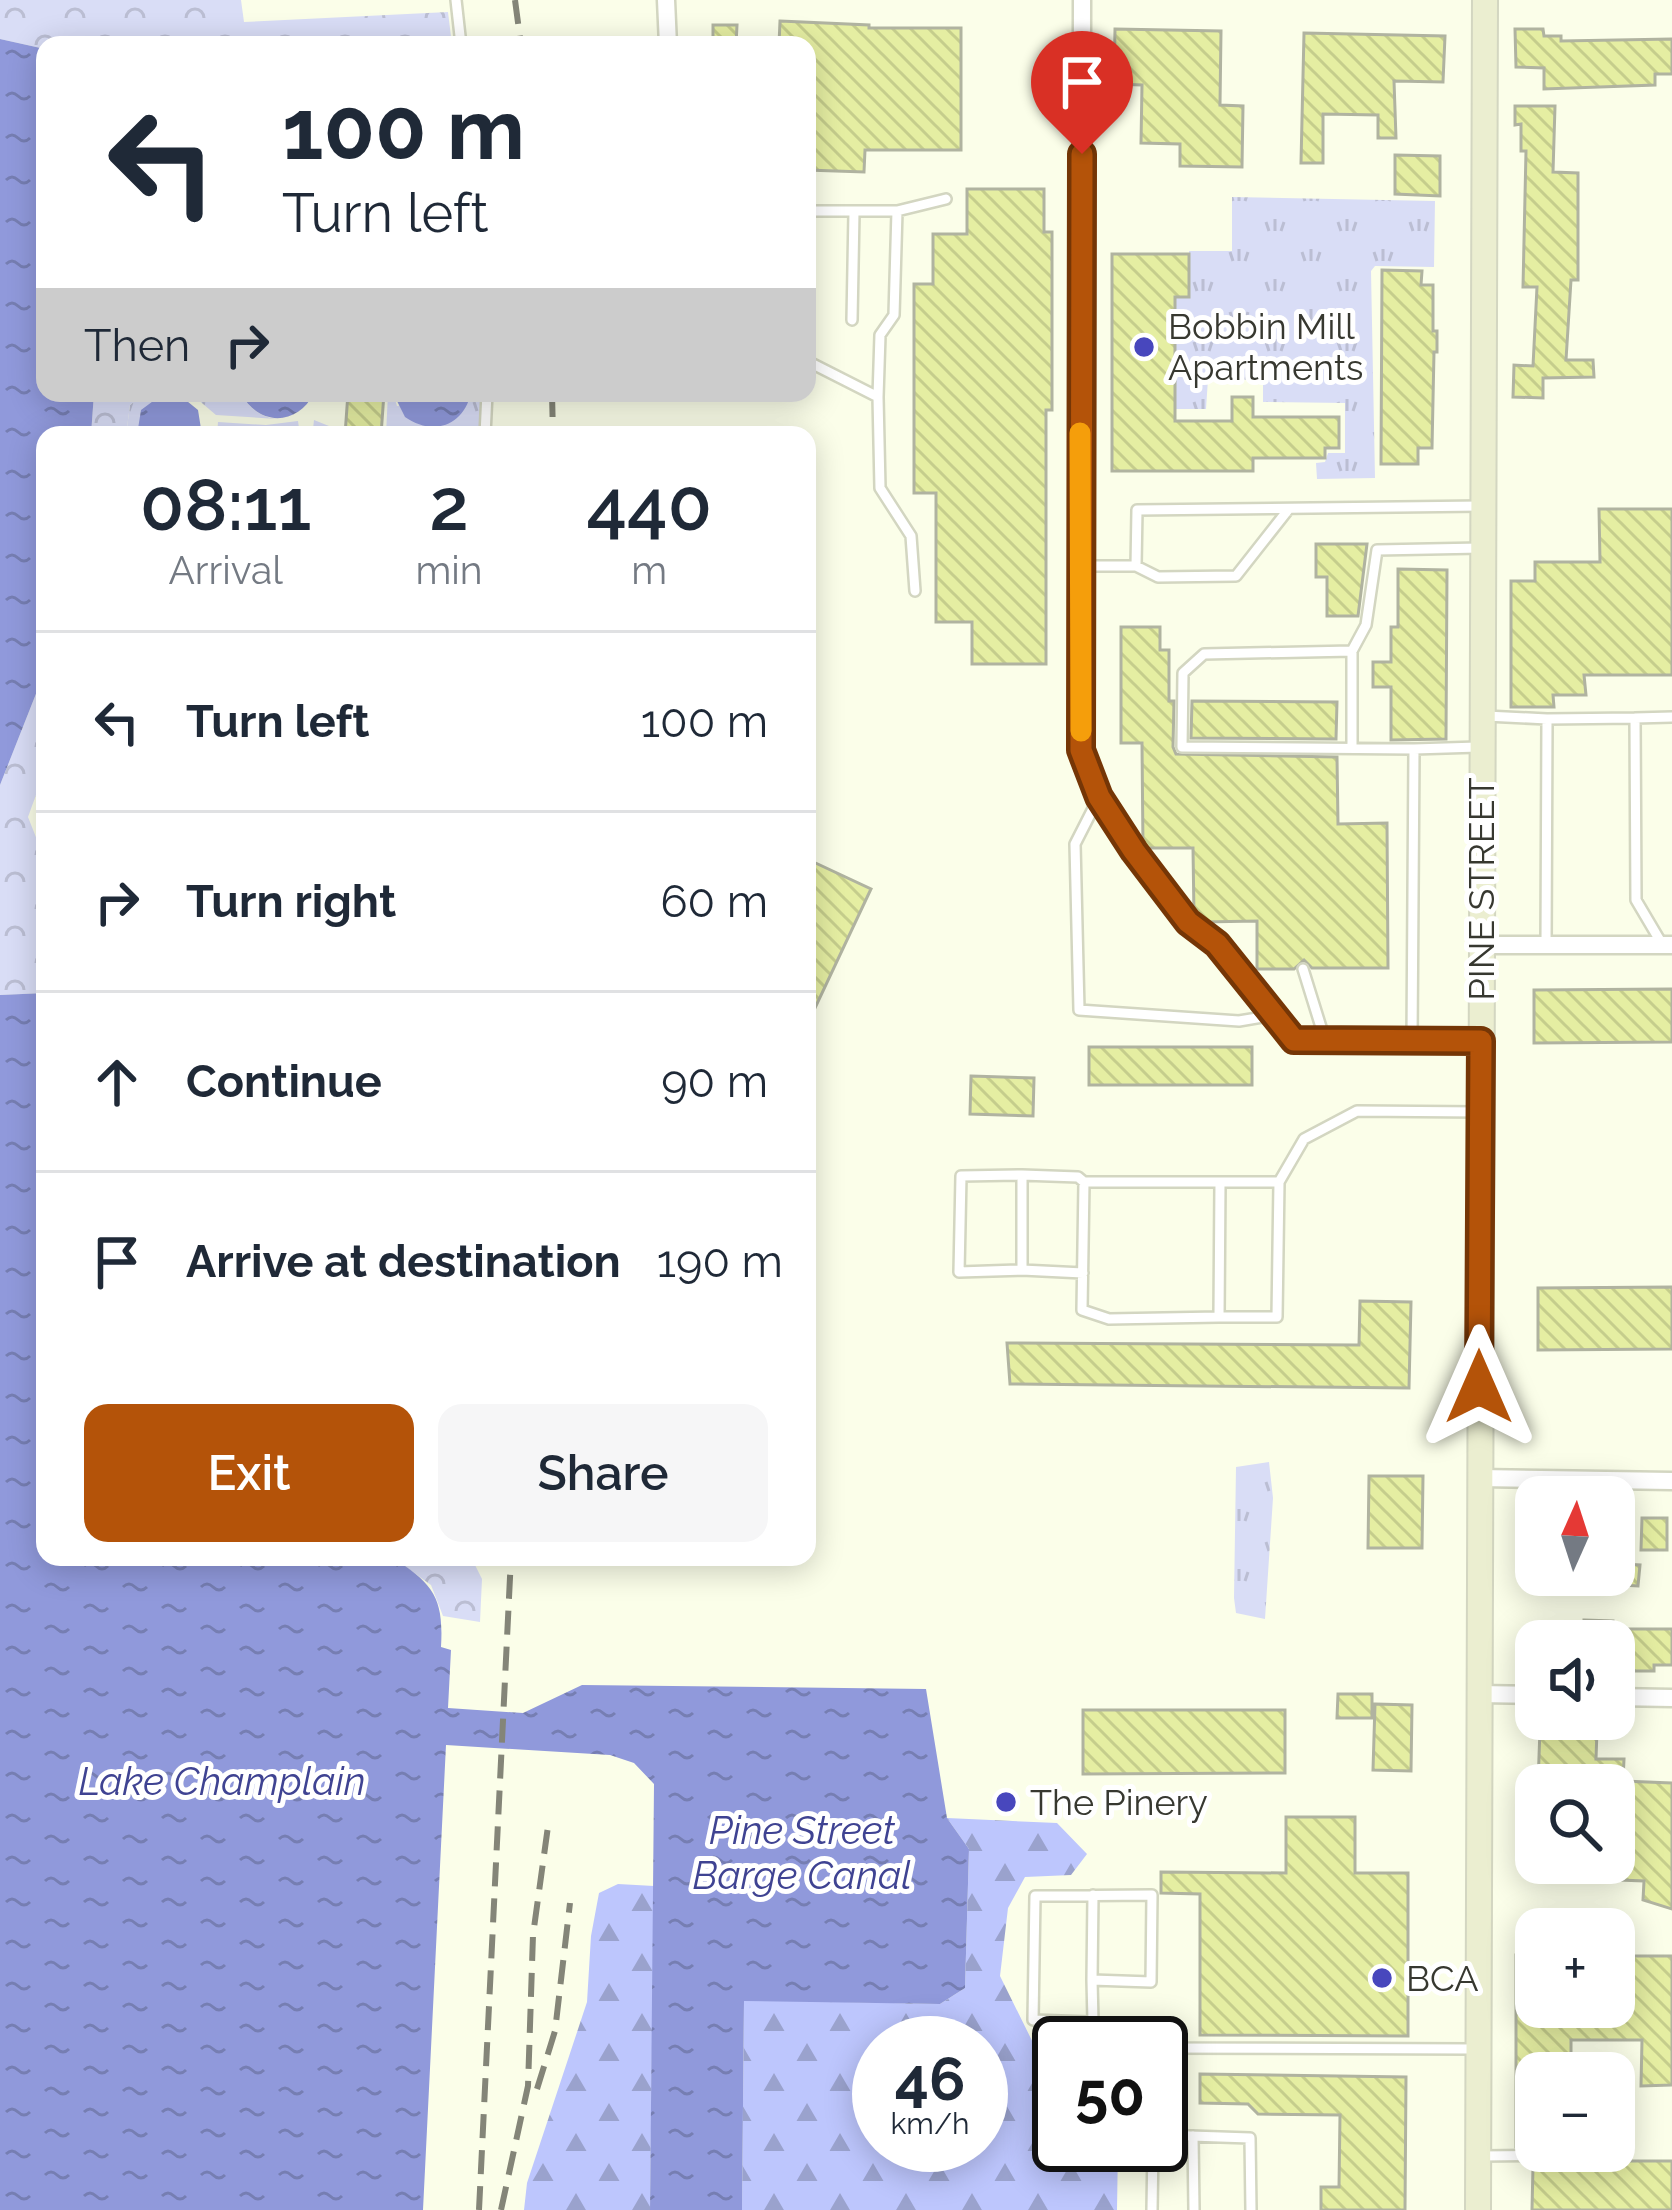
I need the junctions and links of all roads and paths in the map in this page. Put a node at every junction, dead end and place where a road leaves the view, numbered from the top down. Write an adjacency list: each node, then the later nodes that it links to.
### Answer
1 (456, 0): 5 (lane)
2 (666, 0): 6 (street)
3 (1082, 0): 17 (street)
4 (1485, 0): 14 (main road, PINE STREET)
5 (459, 36)
6 (668, 36)
7 (946, 200): 9 (lane)
8 (816, 211): 10 (lane)
9 (897, 211): 10 (lane); 13 (lane)
10 (854, 212): 11 (lane)
11 (852, 320)
12 (816, 366): 13 (lane)
13 (878, 397): 19 (lane)
14 (1482, 506): 15 (lane); 16 (main road, PINE STREET)
15 (1288, 510): 18 (lane); 18 (lane)
16 (1481, 548): 20 (lane); 21 (main road, PINE STREET)
17 (1080, 566): 18 (lane); 28 (street)
18 (1136, 566)
19 (915, 591)
20 (1352, 651): 25 (lane); 25 (lane)
21 (1481, 715): 24 (lane); 26 (main road, PINE STREET)
22 (1672, 717): 23 (lane)
23 (1635, 718): 24 (lane); 31 (lane)
24 (1547, 719): 30 (lane)
25 (1352, 746): 27 (lane)
26 (1482, 747): 27 (lane); 29 (main road, PINE STREET)
27 (1414, 749): 35 (lane)
28 (1099, 797): 33 (lane); 33 (lane)
29 (1482, 945): 30 (street); 36 (main road, PINE STREET)
30 (1546, 945): 31 (street)
31 (1667, 945)
32 (1303, 969): 34 (lane)
33 (1275, 1015): 34 (lane)
34 (1325, 1040): 35 (lane)
35 (1412, 1040): 36 (lane)
36 (1481, 1041): 37 (main road, PINE STREET)
37 (1480, 1112): 40 (lane); 45 (main road, PINE STREET)
38 (1022, 1175): 39 (lane); 42 (lane); 42 (lane)
39 (1084, 1182): 41 (lane); 43 (lane)
40 (1279, 1182): 41 (lane); 44 (lane)
41 (1220, 1183): 44 (lane)
42 (1022, 1270): 43 (lane)
43 (1083, 1273): 44 (lane)
44 (1219, 1317)
45 (1479, 1478): 46 (street); 47 (main road, PINE STREET)
46 (1672, 1481)
47 (1478, 1694): 48 (street); 56 (main road, PINE STREET)
48 (1515, 1695)
49 (1635, 1697): 50 (street)
50 (1672, 1698)
51 (1093, 1895): 52 (lane); 52 (lane); 53 (lane)
52 (1092, 1980): 54 (lane)
53 (1033, 2016)
54 (1093, 2016)
55 (1188, 2046): 56 (lane)
56 (1478, 2049): 59 (main road, PINE STREET)
57 (1188, 2136): 58 (lane)
58 (1193, 2136): 63 (lane); 64 (lane)
59 (1478, 2156): 60 (lane); 65 (main road, PINE STREET)
60 (1515, 2156)
61 (1153, 2172): 62 (lane)
62 (1152, 2210)
63 (1194, 2210)
64 (1251, 2210)
65 (1478, 2210)

